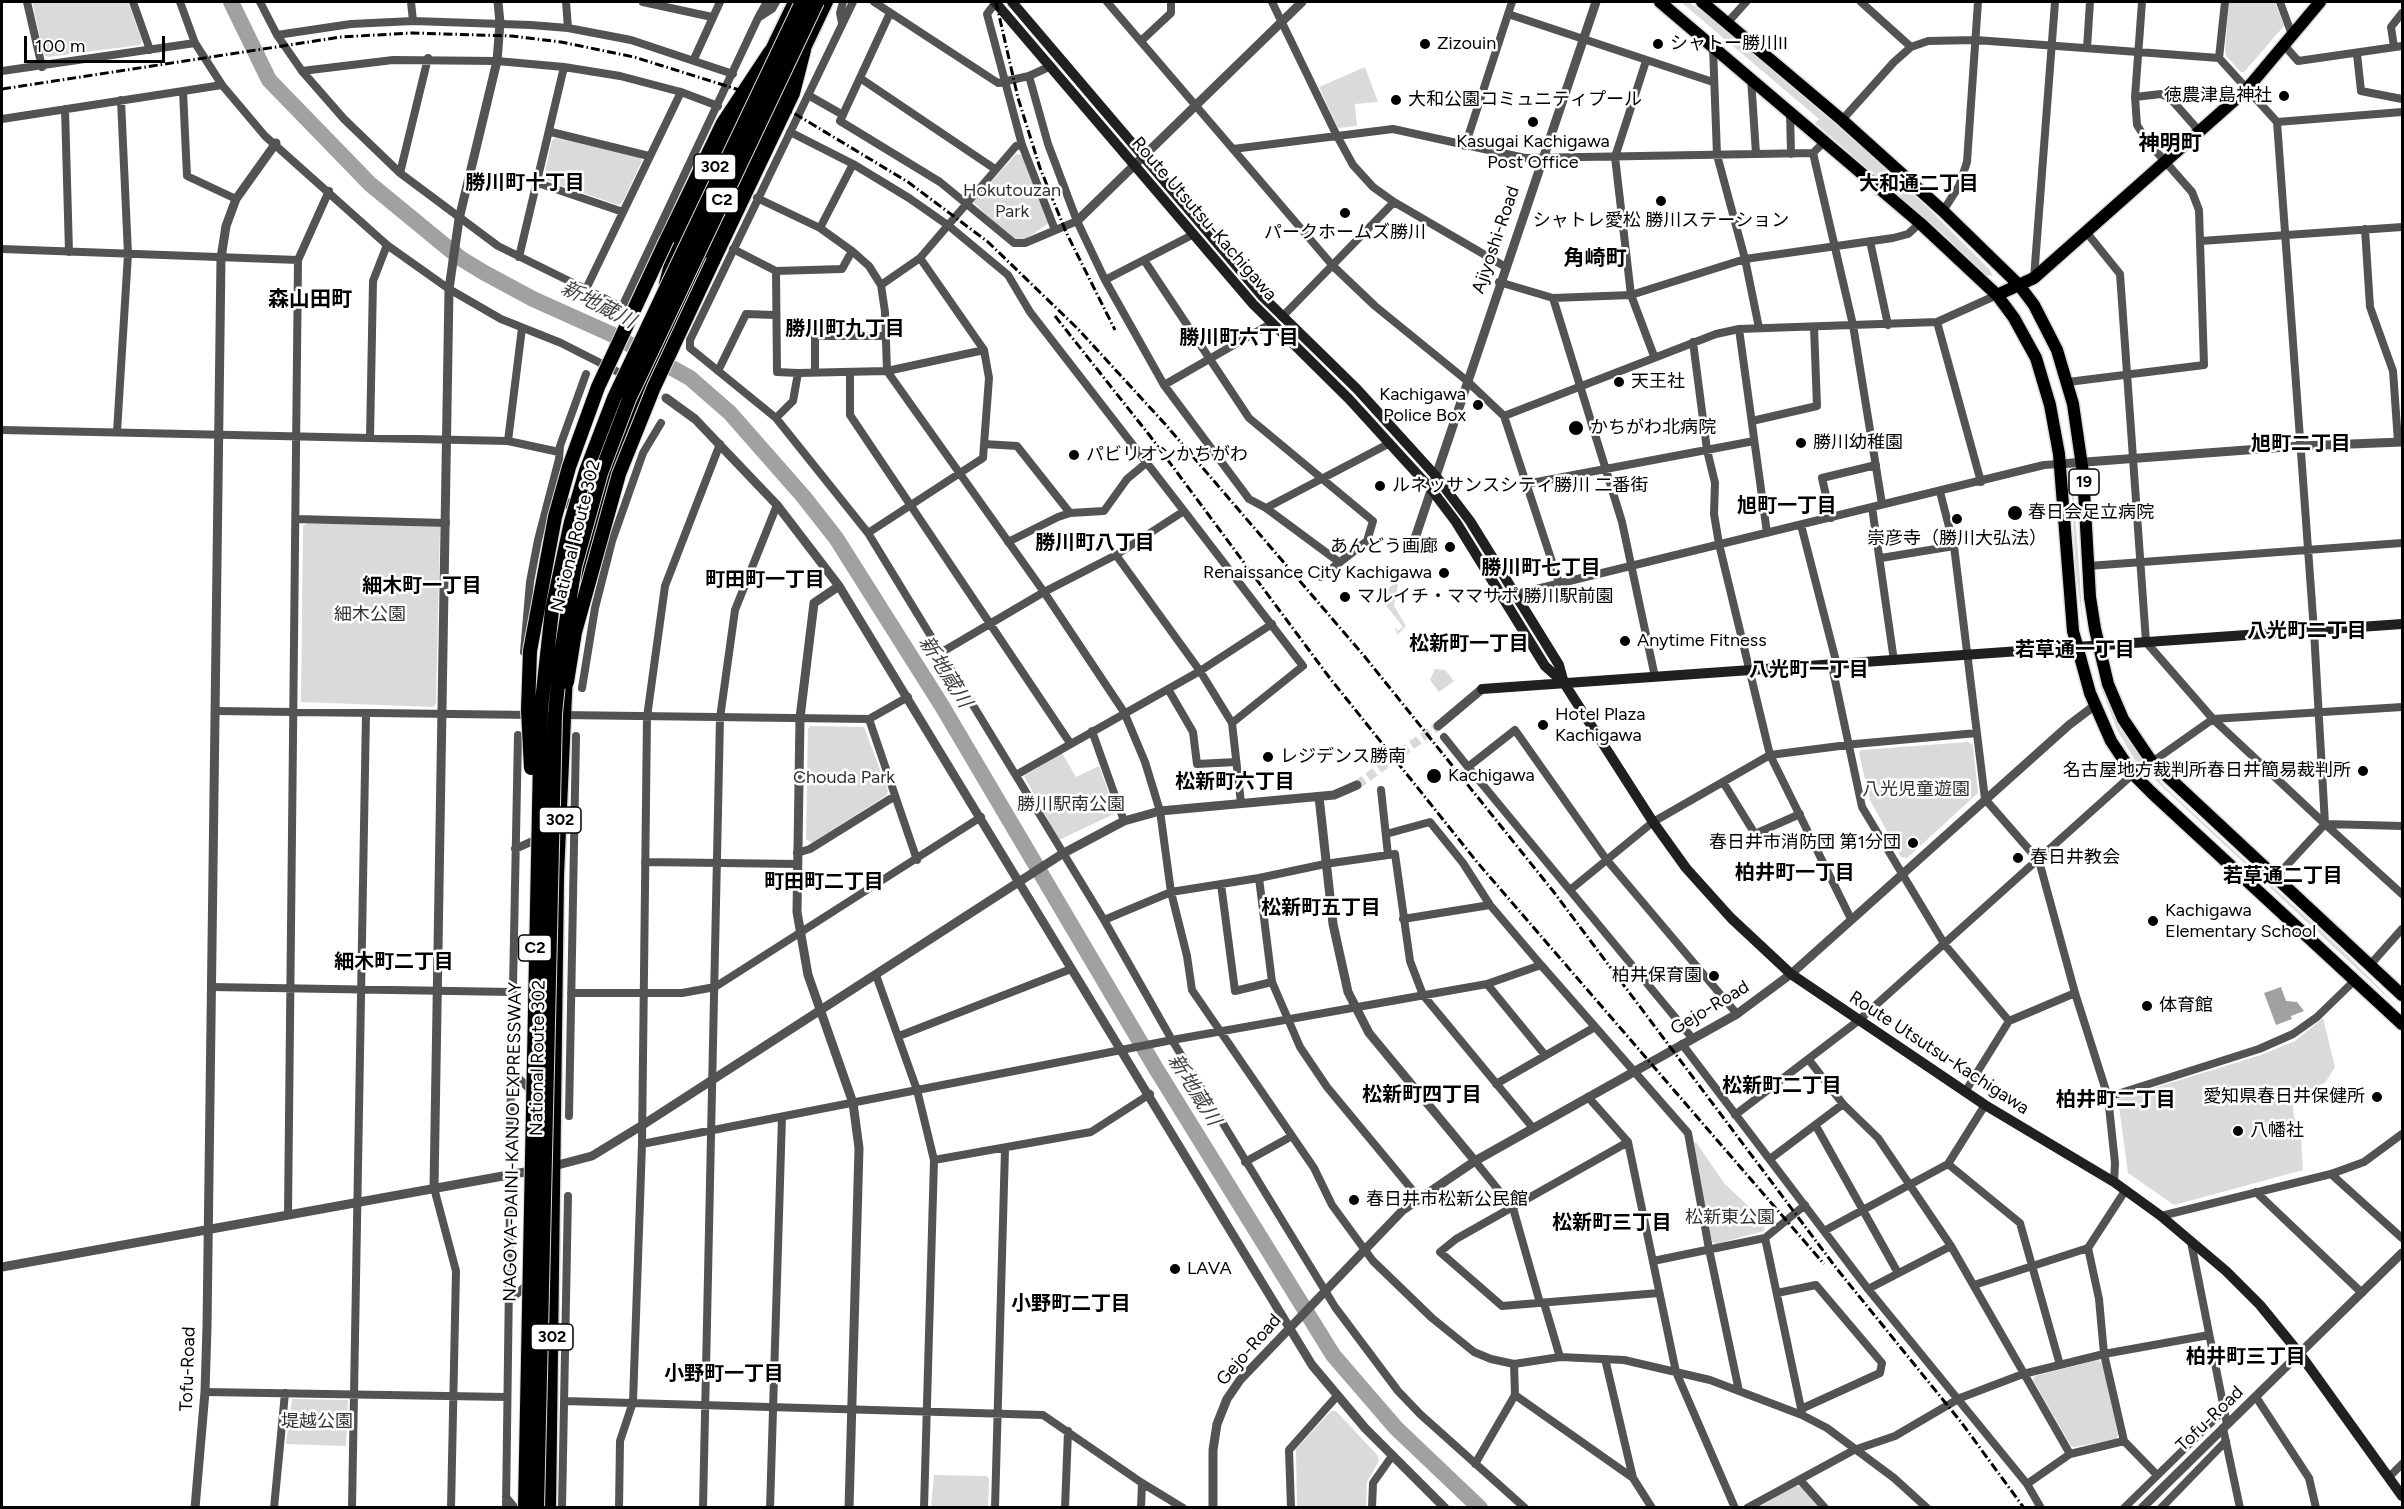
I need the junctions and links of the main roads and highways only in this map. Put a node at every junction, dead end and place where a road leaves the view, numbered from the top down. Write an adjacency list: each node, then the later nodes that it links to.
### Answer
1 (794, 2): 11 (main road, National Route 302 / 302)
2 (802, 2): 22 (highway, NAGOYA-DAINI-KANJO EXPRESSWAY / C2, bridge)
3 (817, 2): 22 (highway, NAGOYA-DAINI-KANJO EXPRESSWAY / C2, bridge)
4 (827, 2): 10 (main road, National Route 302 / 302)
5 (996, 2): 12 (main road, Route Utsutsu-Kachigawa)
6 (1012, 2): 12 (main road, Route Utsutsu-Kachigawa)
7 (1660, 2): 14 (main road, 19)
8 (1702, 2): 13 (main road, 19)
9 (2320, 2): 13 (main road)
10 (804, 50): 16 (main road, National Route 302 / 302); 22 (highway, bridge)
11 (770, 52): 16 (main road, National Route 302 / 302); 22 (highway, bridge)
12 (1138, 160): 15 (main road, Route Utsutsu-Kachigawa); 15 (main road, Route Utsutsu-Kachigawa)
13 (2019, 285): 14 (main road); 18 (main road, 19)
14 (1997, 295): 19 (main road, 19)
15 (1277, 320): 20 (main road, Route Utsutsu-Kachigawa); 20 (main road, Route Utsutsu-Kachigawa)
16 (666, 339): 26 (main road, National Route 302 / 302)
17 (2403, 624): 18 (main road)
18 (2099, 646): 19 (main road); 23 (main road, 19)
19 (2077, 648): 20 (main road); 24 (main road, 19)
20 (1564, 683): 21 (main road); 25 (main road, Route Utsutsu-Kachigawa)
21 (1482, 689)
22 (544, 857): 27 (highway, NAGOYA-DAINI-KANJO EXPRESSWAY / C2, bridge); 28 (highway, NAGOYA-DAINI-KANJO EXPRESSWAY / C2, bridge)
23 (2403, 995)
24 (2403, 1024)
25 (2403, 1496)
26 (550, 1504)
27 (525, 1508)
28 (537, 1508)

